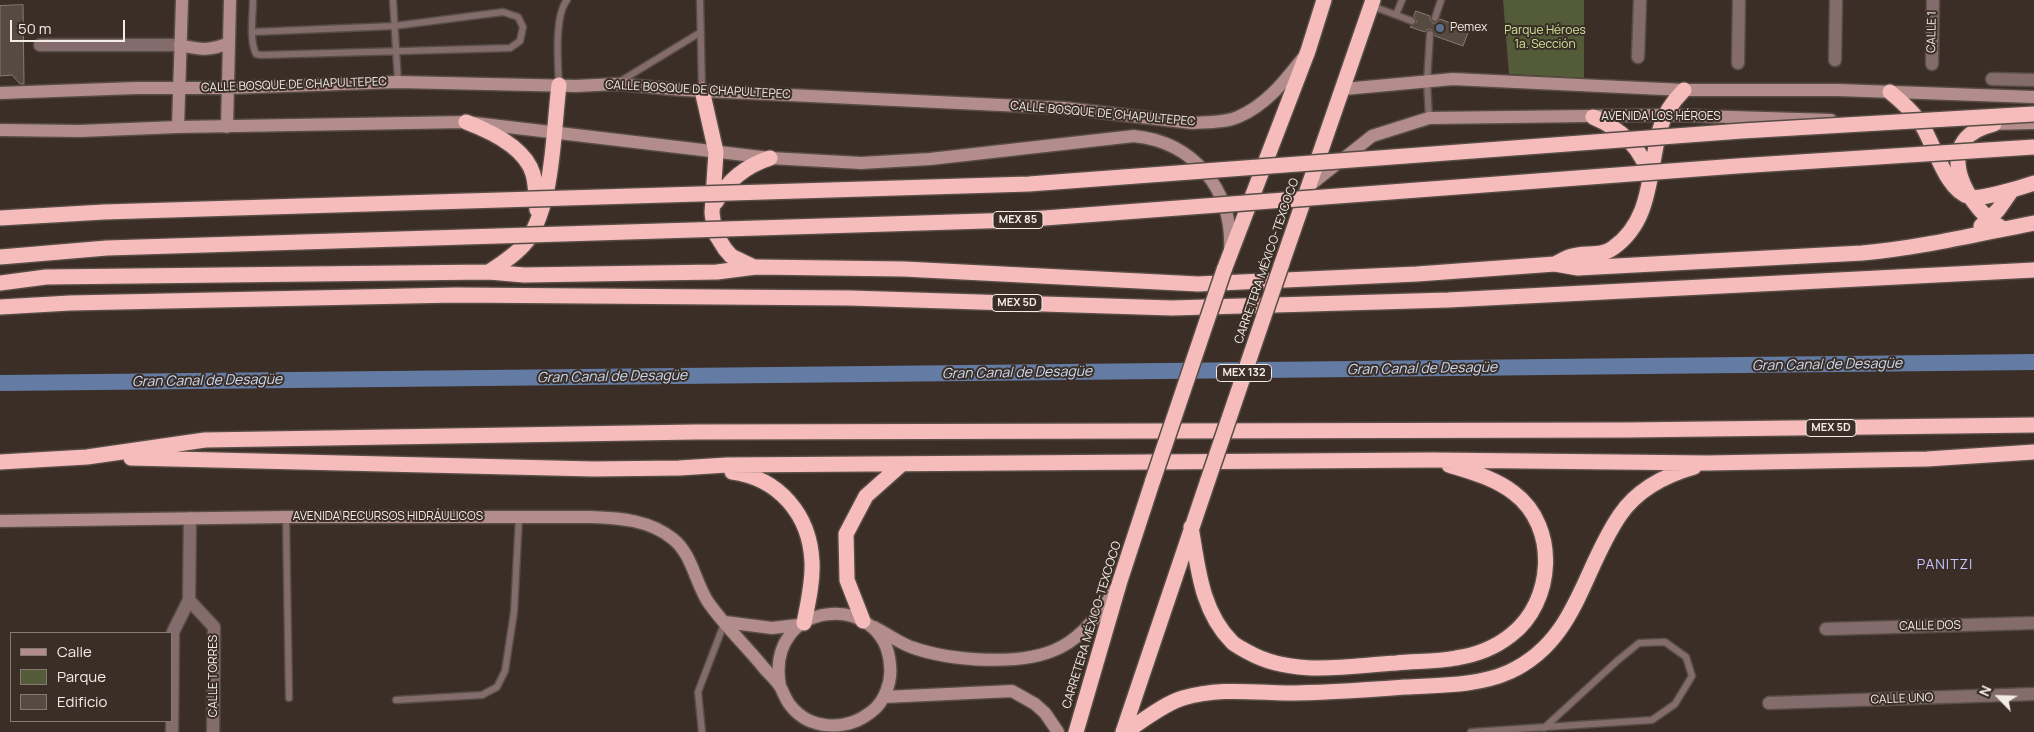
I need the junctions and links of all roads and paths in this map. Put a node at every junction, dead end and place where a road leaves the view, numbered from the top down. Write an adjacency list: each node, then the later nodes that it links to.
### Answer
1 (182, 0): 24 (main road)
2 (230, 0): 22 (main road)
3 (253, 0): 19 (lane)
4 (393, 0): 18 (lane)
5 (567, 0): 36 (lane)
6 (700, 0): 20 (lane)
7 (1324, 0): 25 (highway)
8 (1402, 0): 15 (lane)
9 (1441, 0): 16 (lane)
10 (1640, 0): 27 (street)
11 (1739, 0): 29 (street)
12 (1836, 0): 28 (street)
13 (1933, 0): 30 (street, CALLE 1)
14 (1372, 3): 15 (lane); 38 (highway, CARRETERA MÉXICO-TEXCOCO / MEX 132)
15 (1396, 15): 17 (lane)
16 (1435, 18)
17 (1412, 21)
18 (394, 26): 19 (lane); 26 (lane); 26 (lane)
19 (252, 32): 26 (lane)
20 (701, 32): 35 (lane); 40 (lane)
21 (1430, 34): 34 (lane)
22 (229, 43): 24 (main road); 37 (main road)
23 (40, 45): 24 (street)
24 (180, 45): 39 (main road)
25 (1308, 51): 40 (main road, CALLE BOSQUE DE CHAPULTEPEC); 72 (highway)
26 (396, 52): 33 (lane)
27 (1638, 57)
28 (1835, 60)
29 (1738, 64)
30 (1932, 64)
31 (1992, 79): 32 (street)
32 (2034, 80)
33 (398, 82): 36 (main road, CALLE BOSQUE DE CHAPULTEPEC); 37 (main road, CALLE BOSQUE DE CHAPULTEPEC)
34 (1427, 82): 38 (main road); 41 (main road); 48 (lane)
35 (616, 84): 36 (main road, CALLE BOSQUE DE CHAPULTEPEC); 40 (main road, CALLE BOSQUE DE CHAPULTEPEC)
36 (558, 85): 56 (highway)
37 (227, 88): 39 (main road, CALLE BOSQUE DE CHAPULTEPEC); 54 (main road)
38 (1344, 89): 61 (highway, CARRETERA MÉXICO-TEXCOCO / MEX 132)
39 (179, 90): 43 (main road, CALLE BOSQUE DE CHAPULTEPEC); 53 (main road)
40 (702, 90): 58 (highway)
41 (1684, 90): 42 (main road); 46 (highway)
42 (1890, 92): 44 (main road); 50 (highway)
43 (0, 93)
44 (2034, 97)
45 (2034, 114): 66 (highway, bridge)
46 (1666, 115): 47 (main road, AVENIDA LOS HÉROES); 50 (main road, AVENIDA LOS HÉROES); 62 (highway)
47 (1592, 117): 48 (main road, AVENIDA LOS HÉROES); 62 (highway)
48 (1429, 118): 61 (main road, AVENIDA LOS HÉROES)
49 (466, 122): 54 (main road); 56 (main road); 68 (highway)
50 (1920, 122): 51 (main road, AVENIDA LOS HÉROES); 64 (highway)
51 (1994, 124): 52 (main road, AVENIDA LOS HÉROES); 64 (highway)
52 (2034, 124)
53 (178, 127): 54 (main road); 55 (main road)
54 (227, 127)
55 (0, 130)
56 (553, 134): 58 (main road); 68 (highway)
57 (2034, 147): 73 (highway, MEX 85, bridge)
58 (716, 152): 59 (main road); 65 (highway)
59 (770, 158): 65 (highway); 72 (main road)
60 (2034, 183): 63 (highway)
61 (1308, 186): 92 (highway, CARRETERA MÉXICO-TEXCOCO / MEX 132, bridge)
62 (1649, 186): 74 (highway)
63 (2012, 190): 64 (highway); 67 (highway)
64 (1972, 198): 67 (highway)
65 (712, 213): 75 (highway)
66 (0, 218)
67 (1988, 220): 70 (highway); 71 (highway)
68 (538, 221): 77 (highway)
69 (2034, 224): 70 (highway)
70 (2004, 229): 71 (highway)
71 (1966, 236): 74 (highway)
72 (1230, 255): 93 (highway, CARRETERA MÉXICO-TEXCOCO, bridge)
73 (0, 257)
74 (1555, 264): 75 (highway)
75 (756, 267): 77 (highway)
76 (2034, 270): 79 (highway, MEX 5D)
77 (488, 272): 78 (highway)
78 (0, 283)
79 (0, 307)
80 (2034, 425): 82 (highway, MEX 5D)
81 (2034, 452): 85 (highway)
82 (86, 457): 84 (highway, MEX 5D); 87 (highway)
83 (1433, 460): 85 (highway); 86 (highway); 92 (highway)
84 (0, 462)
85 (1708, 463): 112 (highway)
86 (902, 464): 87 (highway); 96 (highway)
87 (678, 468): 98 (highway)
88 (286, 517): 89 (main road, AVENIDA RECURSOS HIDRÁULICOS); 90 (main road, AVENIDA RECURSOS HIDRÁULICOS); 103 (lane)
89 (519, 517): 95 (main road, AVENIDA RECURSOS HIDRÁULICOS); 104 (lane)
90 (190, 518): 91 (main road, AVENIDA RECURSOS HIDRÁULICOS); 94 (street)
91 (0, 521)
92 (1192, 527): 112 (highway, CARRETERA MÉXICO-TEXCOCO)
93 (1120, 581): 96 (main road); 111 (highway, CARRETERA MÉXICO-TEXCOCO)
94 (189, 600): 107 (street); 108 (street, CALLE TORRES)
95 (725, 622): 98 (main road); 100 (main road, AVENIDA RECURSOS HIDRÁULICOS); 109 (lane)
96 (865, 622): 98 (main road); 102 (main road)
97 (2034, 623): 99 (street, CALLE DOS)
98 (801, 624): 100 (main road)
99 (1826, 628)
100 (780, 686): 102 (main road, AVENIDA RECURSOS HIDRÁULICOS)
101 (2034, 694): 105 (street, CALLE UNO)
102 (884, 697): 110 (main road)
103 (289, 698)
104 (396, 700)
105 (1769, 703)
106 (1544, 728): 106 (lane); 113 (lane)
107 (172, 732)
108 (214, 732)
109 (702, 732)
110 (1058, 732)
111 (1076, 732)
112 (1124, 732)
113 (1471, 732)

